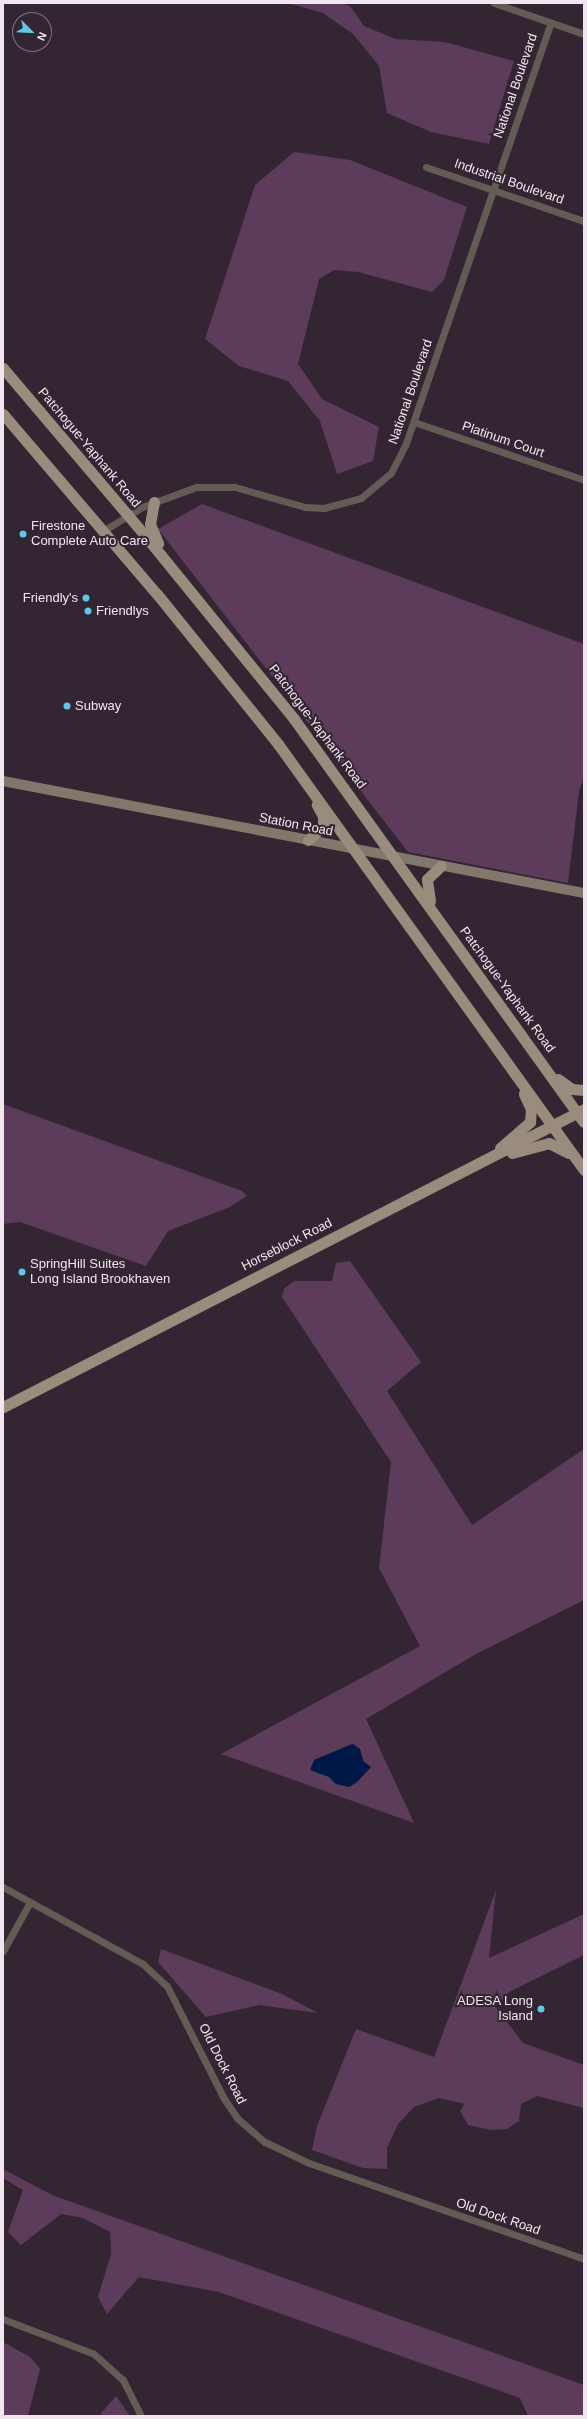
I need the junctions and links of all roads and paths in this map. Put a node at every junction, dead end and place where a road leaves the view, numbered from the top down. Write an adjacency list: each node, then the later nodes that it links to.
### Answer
1 (494, 3): 2 (street)
2 (551, 22): 3 (street); 5 (street, National Boulevard)
3 (584, 34)
4 (426, 167): 5 (street, Industrial Boulevard)
5 (493, 189): 6 (street, Industrial Boulevard); 9 (street, National Boulevard)
6 (584, 220)
7 (3, 368): 12 (main road, Patchogue-Yaphank Road)
8 (3, 414): 13 (main road)
9 (414, 422): 10 (street, Platinum Court); 11 (street, National Boulevard)
10 (584, 480)
11 (154, 502): 12 (street, National Boulevard); 14 (main road)
12 (128, 515): 13 (street, National Boulevard); 14 (main road, Patchogue-Yaphank Road)
13 (103, 531): 15 (main road)
14 (177, 574): 19 (main road, Patchogue-Yaphank Road)
15 (299, 773): 17 (main road); 18 (main road)
16 (3, 782): 17 (main road, Station Road)
17 (308, 840): 18 (main road, Station Road)
18 (357, 850): 19 (main road, Station Road); 23 (main road)
19 (396, 857): 20 (main road, Station Road); 22 (main road, Patchogue-Yaphank Road)
20 (441, 866): 21 (main road, Station Road); 22 (main road)
21 (584, 893)
22 (432, 909): 24 (main road, Patchogue-Yaphank Road)
23 (510, 1067): 28 (main road); 30 (main road)
24 (546, 1068): 25 (main road); 26 (main road, Patchogue-Yaphank Road)
25 (584, 1090)
26 (580, 1111): 27 (main road, Patchogue-Yaphank Road); 28 (main road, Horseblock Road)
27 (584, 1122)
28 (553, 1126): 29 (main road); 30 (main road, Horseblock Road)
29 (574, 1156): 30 (main road); 31 (main road)
30 (484, 1161): 32 (main road, Horseblock Road)
31 (584, 1170)
32 (3, 1407)
33 (3, 1887): 34 (street, Old Dock Road)
34 (30, 1902): 35 (street); 36 (street, Old Dock Road)
35 (3, 1951)
36 (584, 2259)
37 (3, 2319): 38 (street)
38 (141, 2416)

